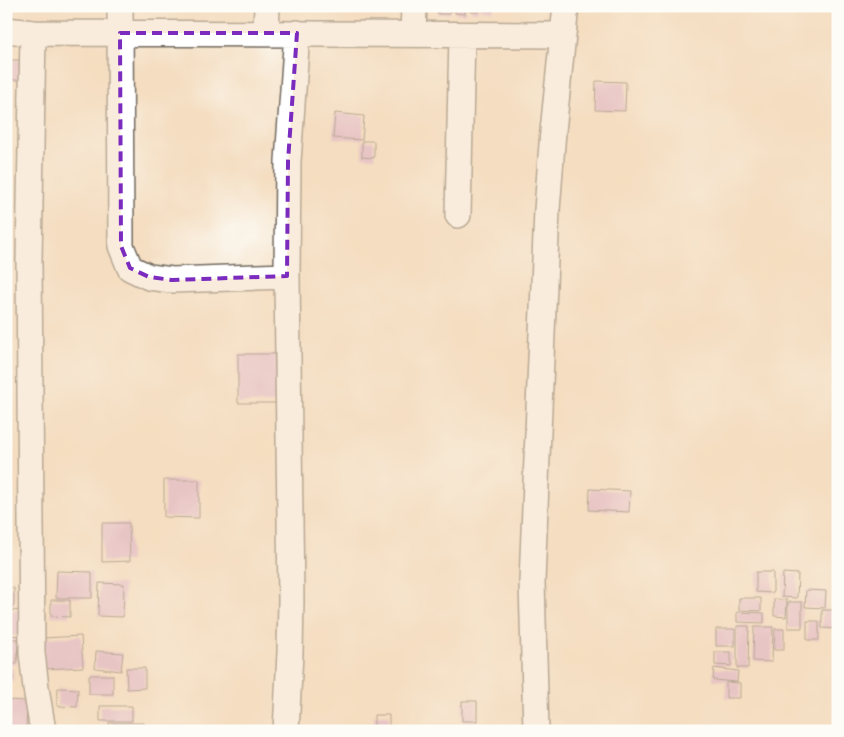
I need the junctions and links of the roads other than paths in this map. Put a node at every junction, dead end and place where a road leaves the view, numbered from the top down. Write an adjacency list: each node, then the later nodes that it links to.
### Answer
1 (120, 6): 7 (street)
2 (267, 6): 8 (street)
3 (414, 6): 10 (street)
4 (566, 6): 12 (street)
5 (6, 30): 6 (street)
6 (33, 32): 7 (street); 15 (street)
7 (120, 32): 8 (street); 14 (street)
8 (266, 32): 9 (street)
9 (297, 33): 10 (street); 14 (street)
10 (413, 34): 11 (street)
11 (462, 34): 12 (street); 13 (street)
12 (563, 34): 17 (street)
13 (458, 215)
14 (287, 276): 16 (street)
15 (43, 731)
16 (286, 731)
17 (536, 731)

